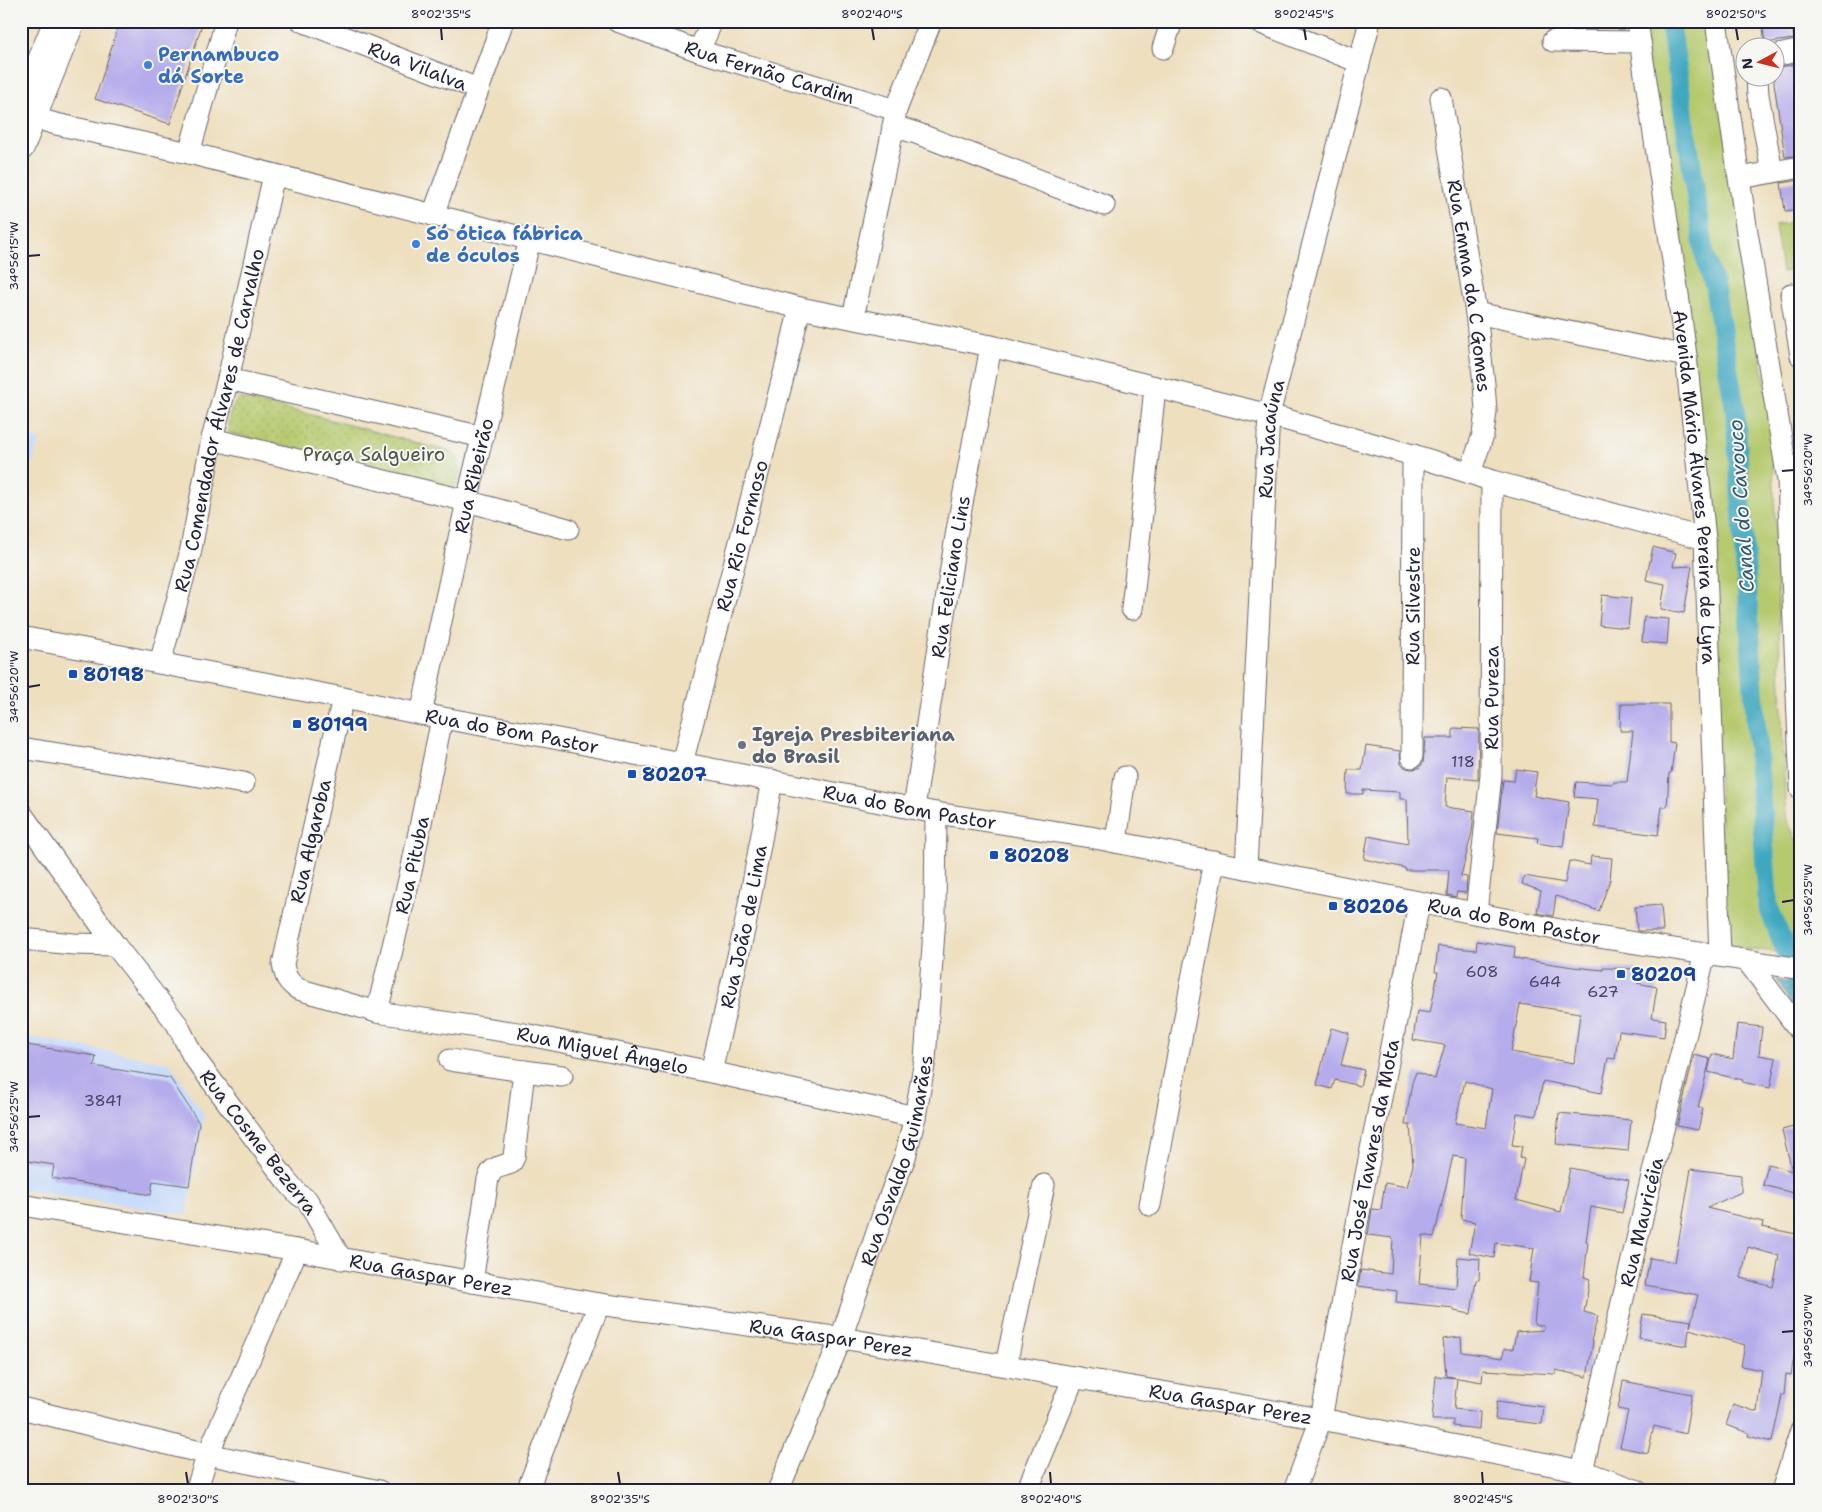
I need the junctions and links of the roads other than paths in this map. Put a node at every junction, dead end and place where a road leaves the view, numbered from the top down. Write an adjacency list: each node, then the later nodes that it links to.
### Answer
1 (39, 21): 21 (street)
2 (54, 21): 25 (street)
3 (72, 21): 25 (main road)
4 (226, 21): 28 (street)
5 (302, 21): 23 (street, Rua Vilalva)
6 (503, 21): 23 (street)
7 (617, 21): 18 (street, Rua Fernão Cardim)
8 (712, 21): 18 (street)
9 (931, 21): 26 (street)
10 (1172, 21): 16 (street)
11 (1256, 21): 20 (street)
12 (1370, 21): 20 (street, Rua Jacaúna)
13 (1716, 21): 32 (street)
14 (1638, 32): 15 (street); 41 (street, Avenida Mário Álvares Pereira de Lyra)
15 (1554, 42)
16 (1163, 48)
17 (1801, 50): 19 (street)
18 (699, 51): 26 (street, Rua Fernão Cardim)
19 (1784, 54)
20 (1360, 62): 45 (street, Rua Jacaúna)
21 (21, 66)
22 (1758, 88): 30 (street)
23 (478, 89): 34 (street)
24 (1441, 98): 38 (street, Rua Emma da C Gomes)
25 (25, 112): 27 (main road); 28 (street)
26 (894, 118): 33 (street, Rua Fernão Cardim); 39 (street)
27 (21, 147)
28 (189, 153): 31 (street)
29 (1801, 167): 30 (street)
30 (1772, 172): 32 (street)
31 (274, 175): 34 (street); 43 (street, Rua Comendador Álvares de Carvalho)
32 (1740, 178): 65 (street)
33 (1104, 205)
34 (433, 215): 35 (street)
35 (530, 239): 37 (street); 46 (street, Rua Ribeirão)
36 (1791, 294): 42 (street)
37 (800, 308): 39 (street); 61 (street, Rua Rio Formoso)
38 (1476, 313): 41 (street); 49 (street, Rua Emma da C Gomes)
39 (853, 318): 40 (street)
40 (991, 346): 44 (street); 66 (street, Rua Feliciano Lins)
41 (1686, 356): 53 (street, Avenida Mário Álvares Pereira de Lyra)
42 (1801, 356)
43 (228, 379): 46 (street); 47 (street, Rua Comendador Álvares de Carvalho)
44 (1155, 387): 45 (street); 54 (street)
45 (1269, 415): 48 (street); 71 (street, Rua Jacaúna)
46 (483, 437): 51 (street, Rua Ribeirão)
47 (212, 439): 51 (street); 56 (street, Rua Comendador Álvares de Carvalho)
48 (1413, 455): 49 (street); 60 (street, Rua Silvestre)
49 (1470, 473): 50 (street)
50 (1492, 481): 53 (street); 73 (street, Rua Pureza)
51 (467, 501): 52 (street); 58 (street, Rua Ribeirão)
52 (568, 529)
53 (1705, 540): 76 (street, Avenida Mário Álvares Pereira de Lyra)
54 (1132, 609)
55 (21, 637): 56 (street, Rua do Bom Pastor)
56 (160, 663): 57 (street, Rua do Bom Pastor)
57 (343, 698): 58 (street, Rua do Bom Pastor); 79 (street, Rua Algaroba)
58 (431, 716): 61 (street, Rua do Bom Pastor); 80 (street, Rua Pituba)
59 (21, 748): 64 (street)
60 (1412, 757)
61 (682, 763): 63 (street, Rua do Bom Pastor)
62 (1125, 777): 69 (street)
63 (772, 780): 66 (street, Rua do Bom Pastor); 84 (street, Rua João de Lima)
64 (244, 783)
65 (1801, 789)
66 (914, 808): 68 (street, Rua do Bom Pastor)
67 (21, 812): 75 (street, Rua Cosme Bezerra)
68 (936, 813): 69 (street, Rua do Bom Pastor); 86 (street, Rua Osvaldo Guimarães)
69 (1116, 842): 70 (street, Rua do Bom Pastor)
70 (1214, 861): 71 (street, Rua do Bom Pastor); 89 (street)
71 (1246, 868): 72 (street, Rua do Bom Pastor)
72 (1418, 902): 73 (street, Rua do Bom Pastor); 98 (street, Rua José Tavares da Mota)
73 (1476, 913): 76 (street, Rua do Bom Pastor)
74 (21, 939): 75 (street)
75 (115, 946): 91 (street, Rua Cosme Bezerra)
76 (1712, 955): 77 (street, Rua do Bom Pastor); 101 (street, Rua Mauricéia)
77 (1754, 963): 78 (street, Rua do Bom Pastor); 81 (street)
78 (1801, 970)
79 (290, 984): 80 (street, Rua Miguel Ângelo)
80 (377, 1012): 84 (street, Rua Miguel Ângelo)
81 (1801, 1032)
82 (450, 1060): 83 (street)
83 (524, 1071): 85 (street); 92 (street)
84 (712, 1072): 86 (street, Rua Miguel Ângelo)
85 (562, 1076)
86 (915, 1117): 94 (street, Rua Osvaldo Guimarães)
87 (1044, 1185): 95 (street)
88 (21, 1205): 90 (street, Rua Gaspar Perez)
89 (1150, 1205)
90 (297, 1250): 91 (street, Rua Gaspar Perez); 100 (street)
91 (341, 1259): 92 (street, Rua Gaspar Perez)
92 (472, 1282): 93 (street, Rua Gaspar Perez)
93 (599, 1304): 94 (street, Rua Gaspar Perez); 104 (street)
94 (841, 1338): 95 (street, Rua Gaspar Perez); 105 (street, Rua Osvaldo Guimarães)
95 (1006, 1365): 96 (street, Rua Gaspar Perez)
96 (1074, 1376): 98 (street, Rua Gaspar Perez); 106 (street)
97 (21, 1408): 100 (street)
98 (1321, 1419): 101 (street, Rua Gaspar Perez); 107 (street, Rua José Tavares da Mota)
99 (1801, 1430): 109 (street)
100 (208, 1454): 102 (street); 103 (street)
101 (1583, 1481): 108 (street, Rua Gaspar Perez)
102 (196, 1491)
103 (379, 1491)
104 (528, 1491)
105 (778, 1491)
106 (1027, 1491)
107 (1294, 1491)
108 (1638, 1491)
109 (1782, 1491)

